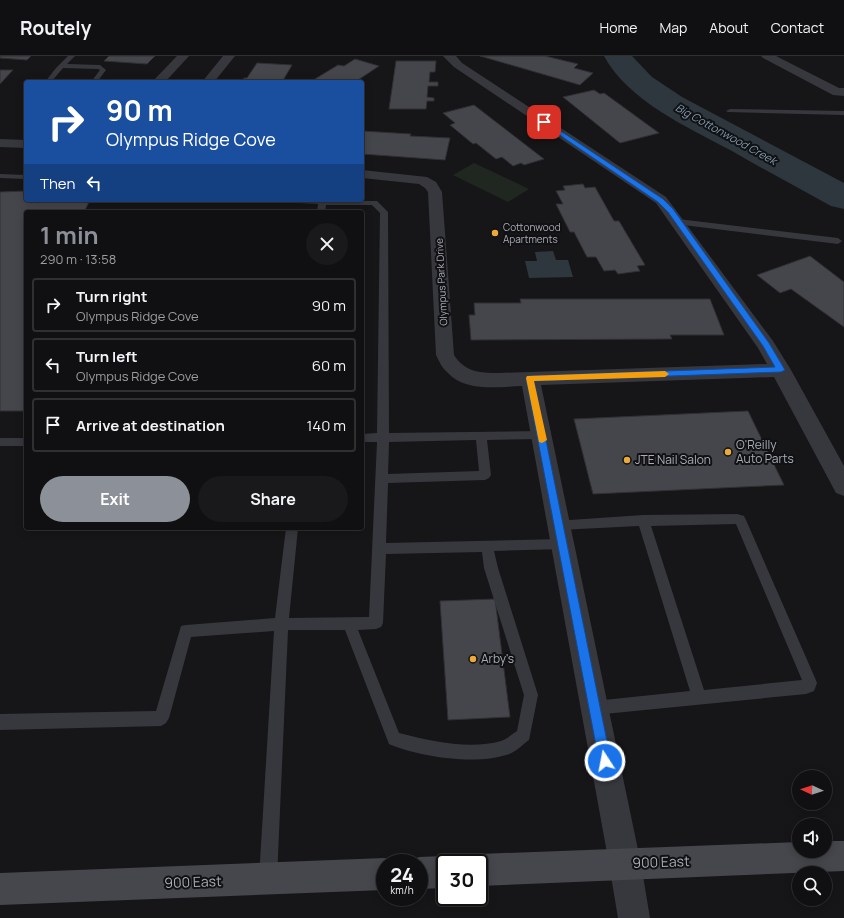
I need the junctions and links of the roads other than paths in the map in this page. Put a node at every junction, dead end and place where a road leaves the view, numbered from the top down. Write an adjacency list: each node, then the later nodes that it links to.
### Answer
1 (72, 56): 6 (lane)
2 (182, 56): 9 (street)
3 (230, 56): 10 (street)
4 (449, 56): 21 (street)
5 (767, 56): 11 (street)
6 (62, 66): 7 (lane); 8 (lane)
7 (50, 80)
8 (96, 80)
9 (160, 80)
10 (210, 80)
11 (840, 92)
12 (730, 111): 13 (lane)
13 (844, 113)
14 (0, 143): 15 (street)
15 (24, 144)
16 (364, 174): 24 (street, Olympus Park Drive)
17 (0, 176): 18 (lane)
18 (24, 178)
19 (322, 202): 20 (lane); 28 (lane)
20 (321, 210)
21 (678, 222): 22 (lane); 23 (street)
22 (838, 241)
23 (781, 370): 24 (street, Olympus Park Drive); 32 (street)
24 (530, 378): 25 (street)
25 (541, 435): 26 (lane); 35 (street)
26 (481, 436): 28 (lane); 31 (lane)
27 (364, 438): 28 (lane)
28 (383, 438): 31 (lane)
29 (0, 442): 30 (lane)
30 (24, 442)
31 (382, 479): 37 (lane)
32 (844, 487)
33 (643, 520): 35 (lane); 40 (lane); 40 (lane)
34 (292, 530): 39 (lane)
35 (560, 534): 36 (lane); 41 (street)
36 (487, 546): 37 (lane); 38 (lane)
37 (381, 549): 38 (lane)
38 (349, 623): 39 (lane)
39 (281, 624): 42 (lane); 47 (lane)
40 (699, 698): 41 (lane)
41 (594, 708): 44 (street)
42 (0, 722)
43 (844, 856): 44 (main road, 900 East)
44 (625, 864): 45 (main road, 900 East); 49 (street)
45 (488, 870)
46 (376, 874): 47 (main road, 900 East)
47 (268, 879): 48 (main road, 900 East)
48 (0, 889)
49 (634, 918)

